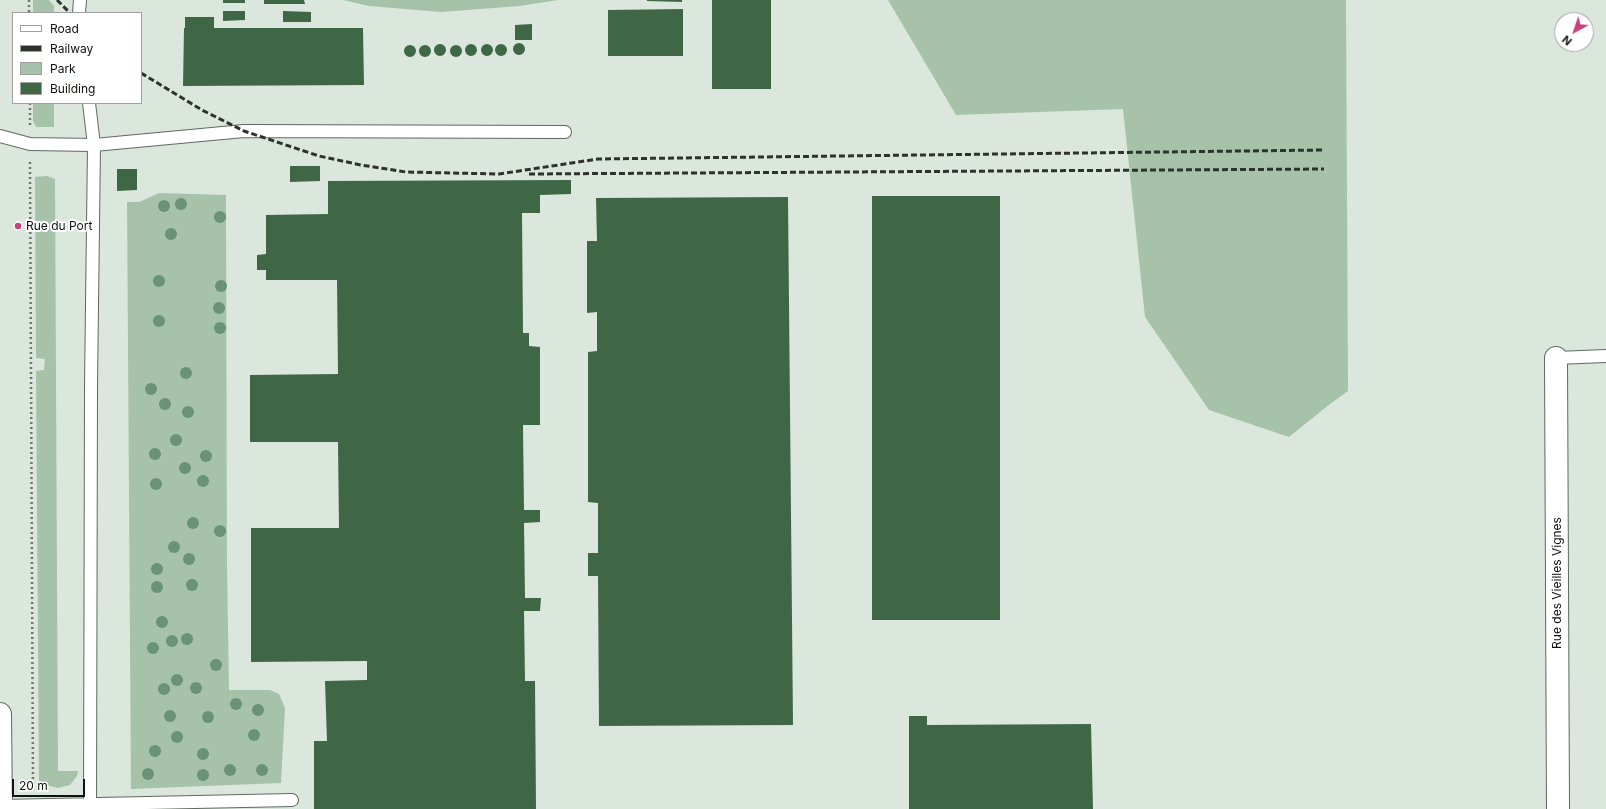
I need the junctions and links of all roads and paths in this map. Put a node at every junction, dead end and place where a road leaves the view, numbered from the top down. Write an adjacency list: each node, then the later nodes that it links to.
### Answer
1 (29, 0): 3 (path)
2 (80, 0): 4 (lane)
3 (29, 12)
4 (79, 12)
5 (30, 104): 9 (path)
6 (89, 104): 10 (lane)
7 (566, 132): 10 (lane)
8 (0, 136): 9 (lane)
9 (30, 144): 10 (lane); 15 (path)
10 (94, 145): 17 (lane)
11 (1606, 356): 12 (lane)
12 (1556, 358): 18 (street, Rue des Vieilles Vignes)
13 (0, 714): 16 (street)
14 (292, 800): 17 (lane)
15 (33, 806): 16 (lane); 17 (lane)
16 (1, 807)
17 (90, 807)
18 (1558, 809)

